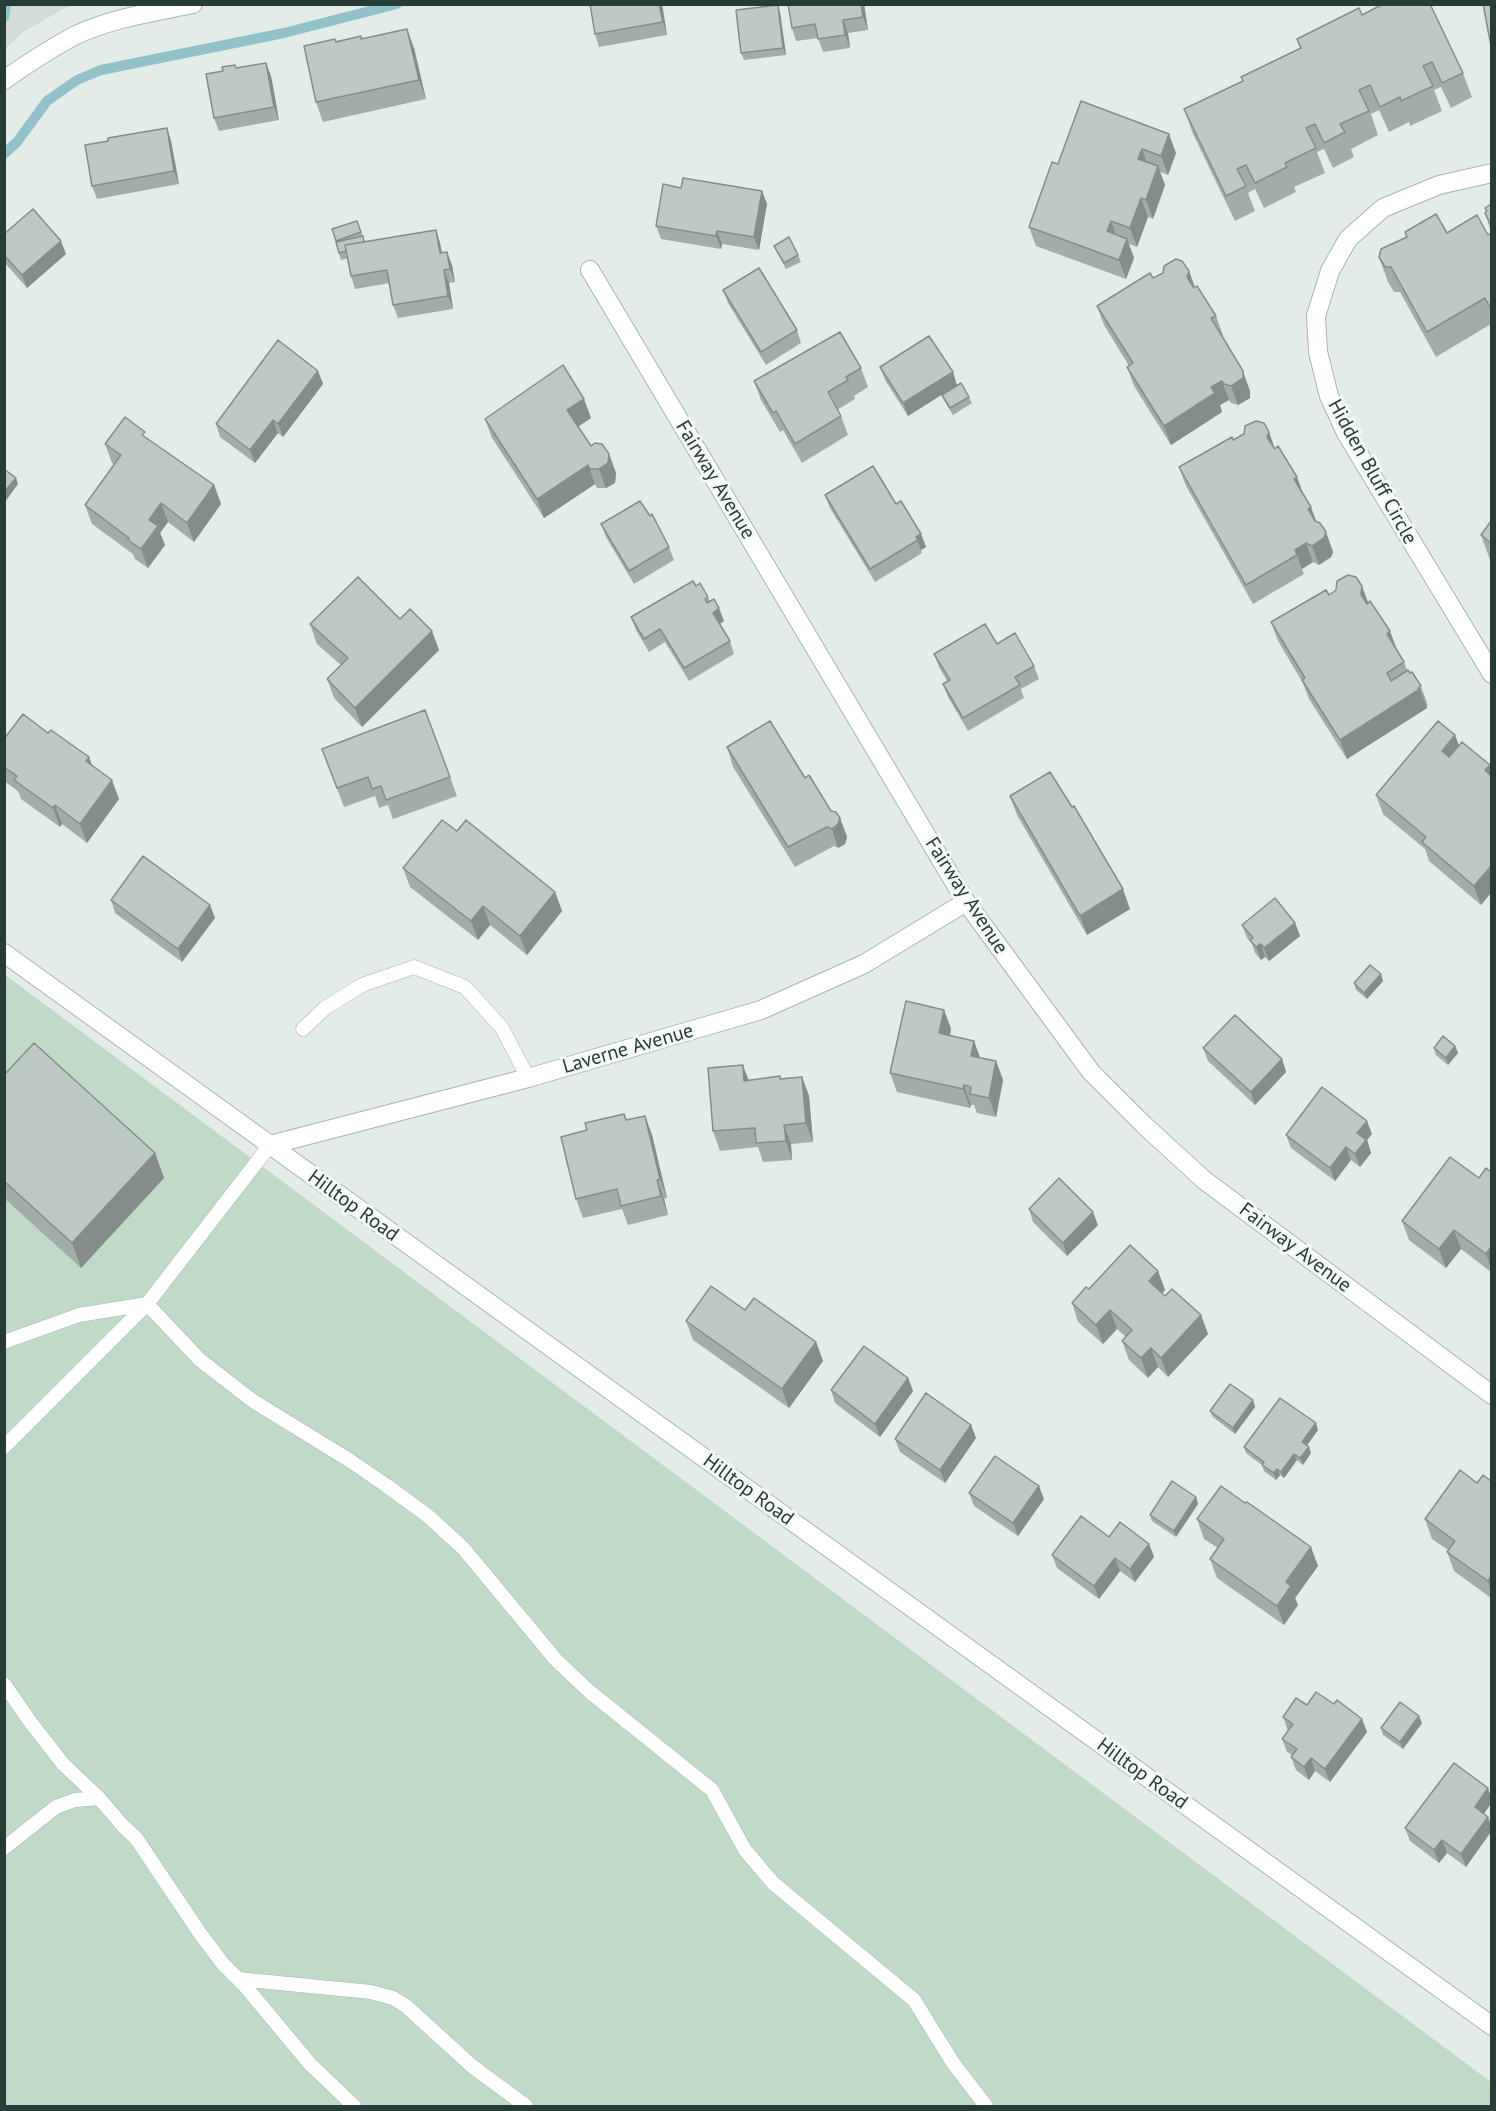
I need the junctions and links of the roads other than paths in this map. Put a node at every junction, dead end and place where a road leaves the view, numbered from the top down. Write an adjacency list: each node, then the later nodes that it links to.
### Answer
1 (193, 4): 2 (street)
2 (4, 81)
3 (1491, 173): 5 (street, Hidden Bluff Circle)
4 (590, 270): 6 (street, Fairway Avenue)
5 (1491, 674)
6 (966, 902): 9 (street, Laverne Avenue); 13 (street, Fairway Avenue)
7 (4, 953): 10 (street, Hilltop Road)
8 (303, 1029): 9 (lane)
9 (528, 1078): 10 (street, Laverne Avenue)
10 (270, 1145): 11 (lane); 19 (street, Hilltop Road)
11 (147, 1304): 12 (lane); 14 (lane); 22 (lane)
12 (4, 1342)
13 (1491, 1395)
14 (4, 1447)
15 (4, 1684): 16 (lane)
16 (99, 1798): 17 (lane); 18 (lane)
17 (4, 1848)
18 (238, 1979): 20 (lane); 21 (lane)
19 (1491, 2026)
20 (354, 2106)
21 (526, 2106)
22 (986, 2106)

